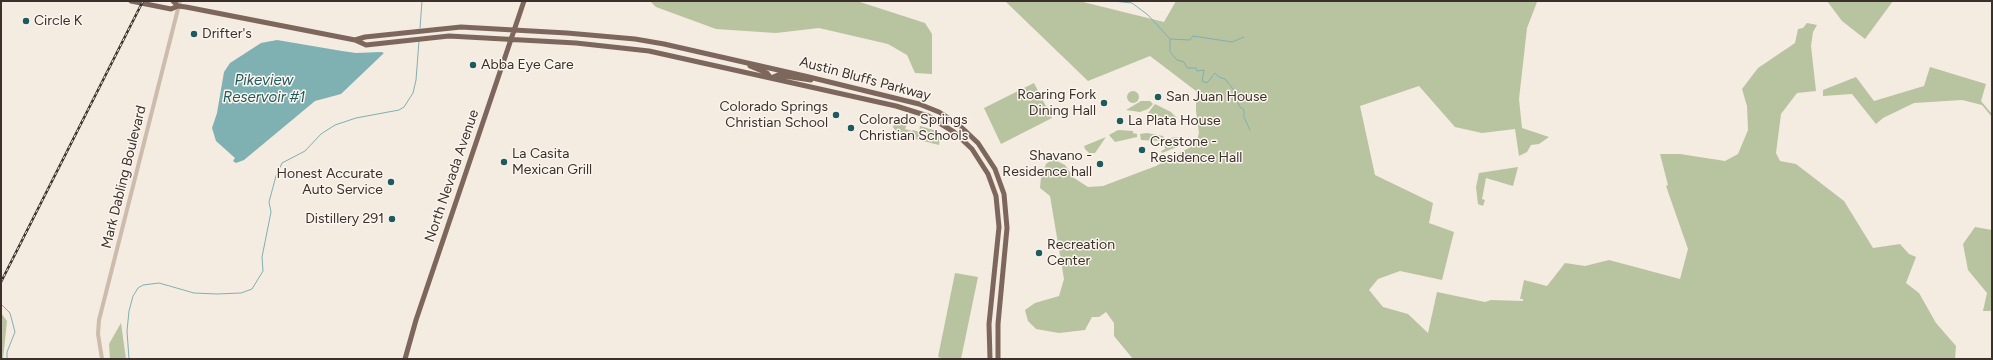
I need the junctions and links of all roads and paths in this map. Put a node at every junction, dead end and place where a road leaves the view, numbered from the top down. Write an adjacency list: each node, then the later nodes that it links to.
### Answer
1 (131, 1): 4 (main road, Austin Bluffs Parkway)
2 (173, 1): 4 (main road)
3 (524, 1): 5 (main road, North Nevada Avenue)
4 (179, 4): 6 (main road, Austin Bluffs Parkway); 11 (street, Mark Dabling Boulevard)
5 (514, 30): 6 (main road, Austin Bluffs Parkway); 7 (main road, North Nevada Avenue); 8 (main road, Austin Bluffs Parkway)
6 (355, 40): 7 (main road, Austin Bluffs Parkway)
7 (511, 40): 9 (main road, Austin Bluffs Parkway); 12 (main road, North Nevada Avenue)
8 (736, 60): 9 (main road); 10 (main road, Austin Bluffs Parkway)
9 (771, 78): 10 (main road); 13 (main road, Austin Bluffs Parkway)
10 (825, 81): 14 (main road, Austin Bluffs Parkway)
11 (102, 359)
12 (405, 359)
13 (990, 359)
14 (998, 359)

